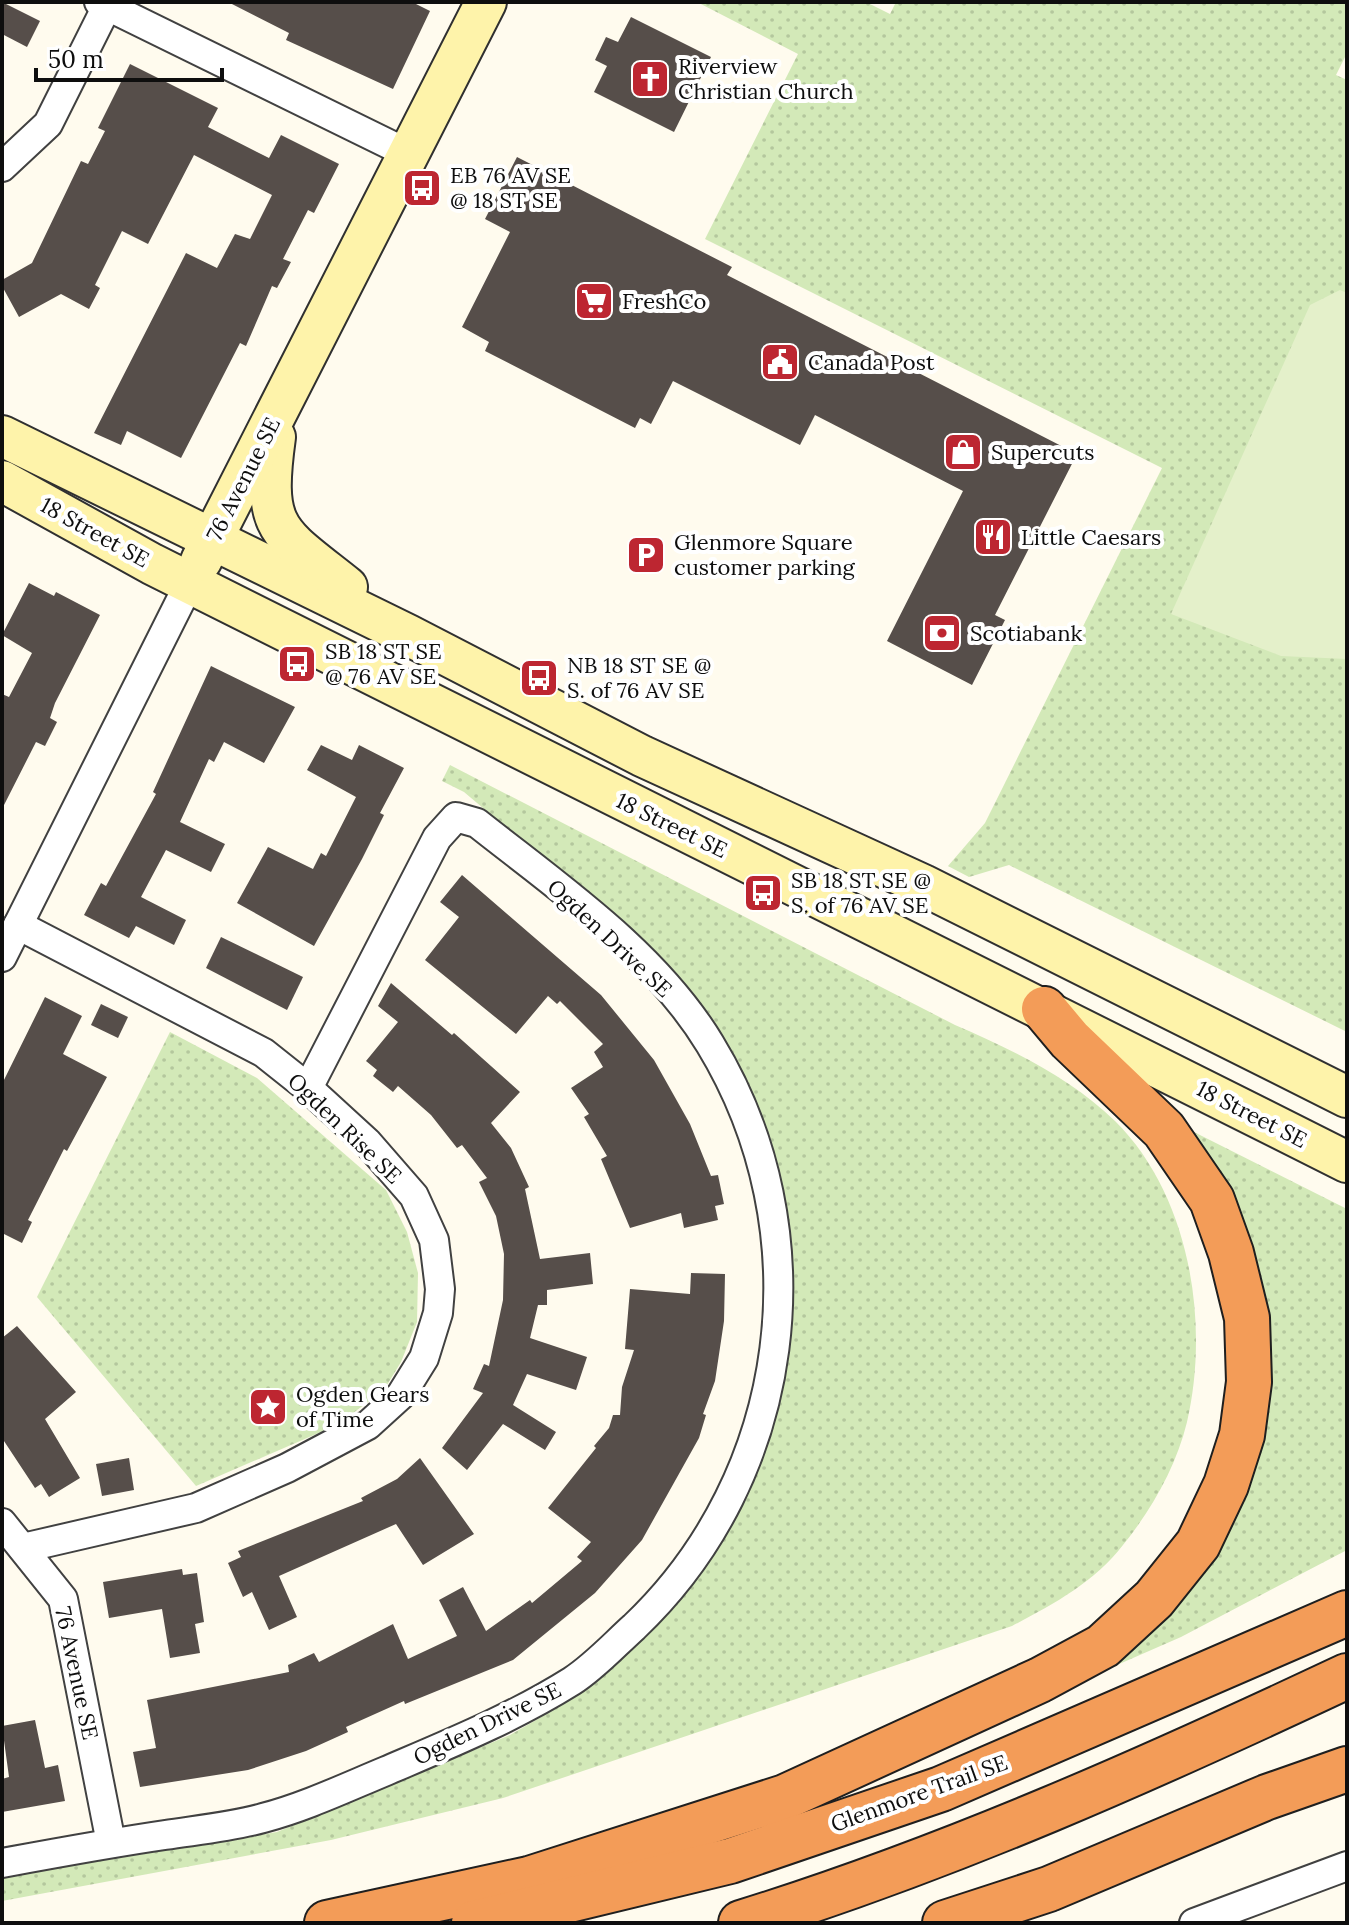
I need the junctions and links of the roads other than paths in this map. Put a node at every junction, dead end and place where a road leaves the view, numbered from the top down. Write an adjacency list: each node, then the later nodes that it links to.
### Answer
1 (486, 2): 3 (street, 76 Avenue SE)
2 (103, 4): 3 (street); 4 (street)
3 (409, 154): 5 (street, 76 Avenue SE)
4 (2, 167)
5 (278, 409): 8 (street, 76 Avenue SE); 10 (street)
6 (2, 436): 8 (street, 18 Street SE)
7 (2, 481): 9 (street, 18 Street SE)
8 (212, 539): 9 (street, 76 Avenue SE); 10 (street, 18 Street SE)
9 (190, 582): 11 (street, 76 Avenue SE); 13 (street, 18 Street SE)
10 (408, 635): 15 (street, 18 Street SE)
11 (18, 925): 12 (street, 76 Avenue SE); 14 (street, Ogden Rise SE)
12 (2, 957)
13 (1044, 1009): 16 (street, 18 Street SE); 29 (highway)
14 (308, 1088): 18 (street, Ogden Rise SE); 26 (street, Ogden Drive SE)
15 (1347, 1097)
16 (1347, 1162)
17 (2, 1523): 18 (street, 76 Avenue SE)
18 (23, 1548): 26 (street, 76 Avenue SE)
19 (1347, 1582): 22 (highway)
20 (1347, 1613): 22 (highway, Glenmore Trail SE)
21 (1347, 1676): 31 (highway)
22 (1088, 1728): 30 (highway, Glenmore Trail SE)
23 (1347, 1747): 25 (highway)
24 (1347, 1769): 25 (highway)
25 (1267, 1797): 32 (highway)
26 (111, 1843): 27 (street, Ogden Drive SE)
27 (2, 1863)
28 (1347, 1866): 33 (street)
29 (327, 1923)
30 (474, 1923)
31 (741, 1923)
32 (945, 1923)
33 (1194, 1923)

